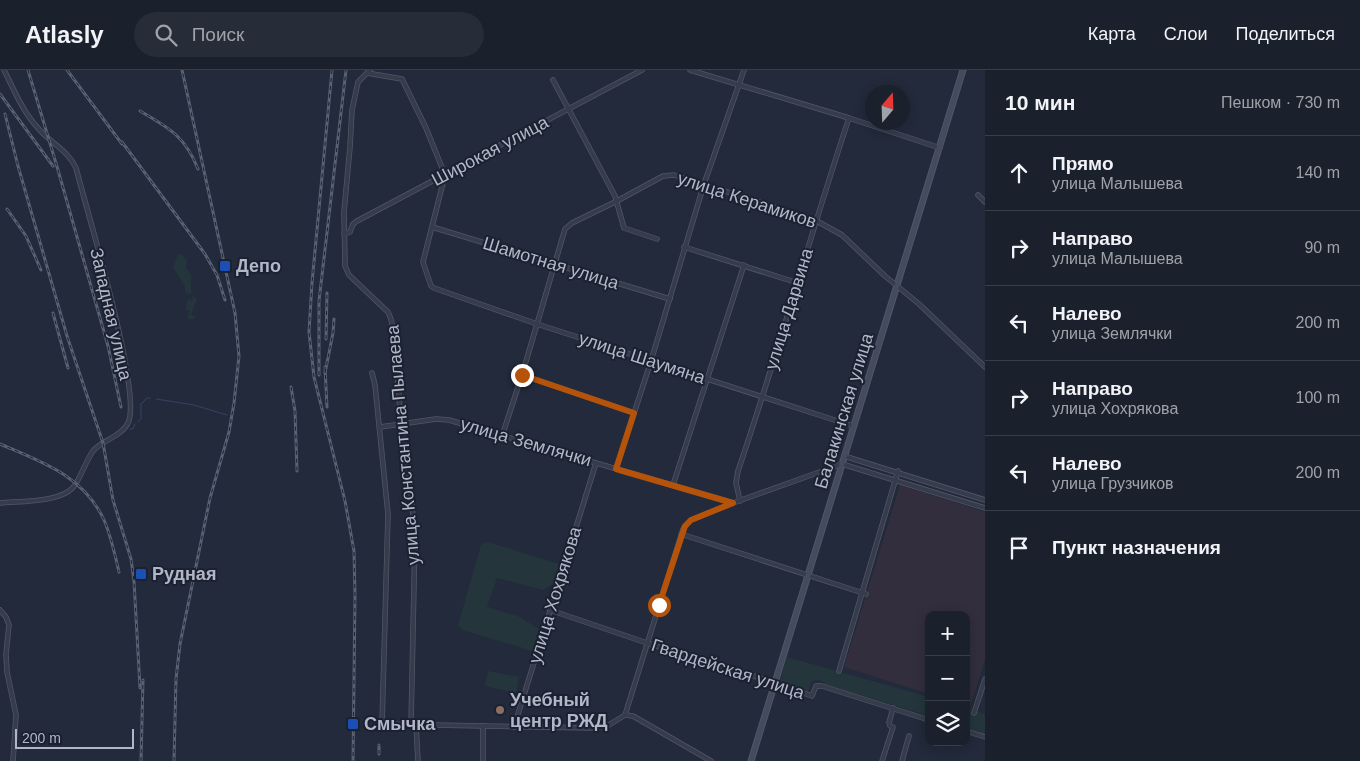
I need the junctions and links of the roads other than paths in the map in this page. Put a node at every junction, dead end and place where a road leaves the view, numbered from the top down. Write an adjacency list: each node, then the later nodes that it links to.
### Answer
1 (4, 70): 48 (street, Западная улица)
2 (642, 70): 9 (street, Широкая улица)
3 (690, 70): 8 (street)
4 (744, 70): 8 (street)
5 (963, 70): 11 (main road, Балакинская улица)
6 (369, 72): 12 (street); 19 (street, улица Константина Пылаева)
7 (553, 80): 9 (street)
8 (738, 85): 10 (street); 13 (street)
9 (569, 110): 12 (street, Широкая улица); 15 (street)
10 (849, 118): 11 (street); 17 (street, улица Дарвина)
11 (940, 148): 25 (main road, Балакинская улица)
12 (445, 175): 18 (street); 19 (street, Широкая улица)
13 (704, 184): 15 (street, улица Керамиков); 17 (street, улица Керамиков); 21 (street)
14 (978, 195): 16 (street)
15 (617, 201): 20 (street); 22 (street, улица Керамиков)
16 (985, 202)
17 (815, 220): 24 (street, улица Дарвина); 25 (street, улица Керамиков)
18 (432, 226): 22 (street, Шамотная улица); 27 (street, улица Шаумяна)
19 (344, 234): 35 (street, улица Константина Пылаева)
20 (657, 239)
21 (684, 247): 23 (street); 26 (street)
22 (555, 264): 26 (street, Шамотная улица); 27 (street, улица Керамиков)
23 (744, 265): 24 (street); 32 (street)
24 (798, 283): 33 (street, улица Дарвина)
25 (896, 286): 29 (street, улица Керамиков); 37 (main road, Балакинская улица)
26 (670, 298): 28 (street)
27 (537, 324): 28 (street, улица Шаумяна); 31 (street, улица Керамиков)
28 (651, 361): 32 (street, улица Шаумяна); 34 (street)
29 (985, 367)
30 (372, 373): 36 (street)
31 (522, 375): 34 (street); 38 (street, улица Керамиков)
32 (707, 378): 33 (street, улица Шаумяна); 45 (street)
33 (763, 397): 37 (street, улица Шаумяна); 47 (street, улица Дарвина)
34 (634, 413): 42 (street)
35 (401, 424): 36 (street, улица Землячки); 38 (street, улица Землячки); 64 (street, улица Константина Пылаева)
36 (380, 426): 64 (street)
37 (853, 426): 39 (main road, Балакинская улица)
38 (502, 436): 40 (street, улица Землячки)
39 (844, 456): 41 (main road, Балакинская улица); 43 (street)
40 (596, 463): 42 (street, улица Землячки); 55 (street, улица Хохрякова)
41 (842, 464): 44 (street); 47 (street); 52 (main road, Балакинская улица)
42 (616, 469): 45 (street, улица Землячки)
43 (898, 471): 44 (street); 46 (street)
44 (895, 480): 50 (street); 53 (street)
45 (674, 485): 49 (street, улица Землячки)
46 (985, 500)
47 (740, 501): 49 (street)
48 (0, 503)
49 (733, 503): 51 (street)
50 (985, 508)
51 (681, 534): 52 (street); 56 (street)
52 (808, 576): 53 (street); 59 (main road, Балакинская улица)
53 (864, 593): 57 (street)
54 (0, 610): 70 (street)
55 (550, 610): 56 (street, Гвардейская улица); 66 (street, улица Хохрякова)
56 (647, 643): 59 (street, Гвардейская улица); 62 (street)
57 (838, 671)
58 (985, 679): 61 (street)
59 (774, 683): 60 (street, Гвардейская улица); 74 (main road, Балакинская улица)
60 (893, 708): 63 (street, Гвардейская улица); 75 (street)
61 (974, 713)
62 (624, 715): 66 (street); 73 (street)
63 (925, 719)
64 (414, 725): 65 (street); 71 (street, улица Константина Пылаева)
65 (483, 726): 66 (street); 72 (street)
66 (514, 726)
67 (970, 732): 69 (street)
68 (909, 736): 76 (street)
69 (985, 737)
70 (14, 761)
71 (418, 761)
72 (483, 761)
73 (711, 761)
74 (751, 761)
75 (882, 761)
76 (902, 761)

